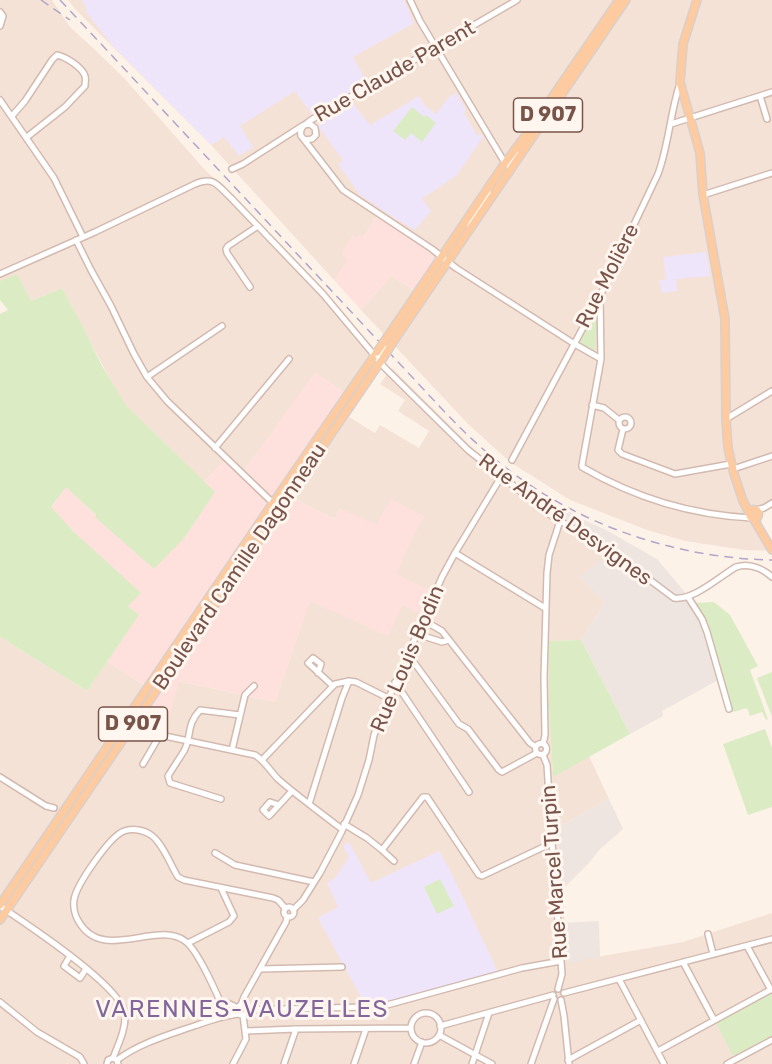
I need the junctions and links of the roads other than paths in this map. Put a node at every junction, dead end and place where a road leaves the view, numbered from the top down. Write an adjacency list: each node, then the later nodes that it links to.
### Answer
1 (410, 0): 8 (street)
2 (517, 0): 8 (street, Rue Claude Parent)
3 (619, 0): 23 (main road, D 907)
4 (626, 0): 23 (main road, D 907)
5 (697, 0): 9 (main road)
6 (0, 12): 7 (street)
7 (0, 26)
8 (436, 48): 17 (street, Rue Claude Parent); 23 (street)
9 (680, 82): 14 (main road); 16 (street, Rue Molière)
10 (772, 92): 11 (street)
11 (760, 96): 14 (street); 15 (street)
12 (0, 100): 13 (street)
13 (12, 116): 20 (street); 20 (street)
14 (690, 118): 16 (street); 26 (main road)
15 (767, 119)
16 (671, 123): 33 (street, Rue Molière)
17 (304, 125): 18 (street, Rue Claude Parent); 19 (street); 21 (street)
18 (292, 133): 19 (street, Rue Claude Parent); 24 (street, Rue Claude Parent)
19 (301, 135): 21 (street); 22 (street)
20 (27, 137): 28 (street)
21 (312, 139): 22 (street)
22 (315, 154): 30 (street)
23 (510, 166): 30 (main road, D 907)
24 (232, 169)
25 (772, 173): 26 (street)
26 (703, 195): 45 (main road)
27 (258, 226): 28 (street, Rue André Desvignes); 32 (street); 39 (street, Rue André Desvignes)
28 (82, 237): 29 (street)
29 (76, 240): 31 (street); 42 (street)
30 (445, 259): 37 (main road, D 907); 37 (main road, D 907); 38 (street)
31 (1, 272)
32 (250, 287)
33 (600, 296): 34 (street, Rue Molière); 35 (street)
34 (589, 315): 35 (street); 38 (street, Rue Molière)
35 (600, 319): 41 (street)
36 (222, 326): 42 (street)
37 (390, 339): 39 (main road, D 907, bridge)
38 (573, 343): 41 (street); 50 (street, Rue Molière)
39 (379, 357): 52 (street, Rue André Desvignes); 53 (main road, Boulevard Camille Dagonneau / D 907); 55 (main road, Boulevard Camille Dagonneau / D 907)
40 (289, 359): 48 (street)
41 (601, 359): 44 (street)
42 (147, 377): 48 (street)
43 (772, 391): 45 (street)
44 (592, 405): 46 (street); 56 (street)
45 (726, 419): 51 (main road)
46 (619, 420): 47 (street); 47 (street)
47 (623, 429): 51 (street)
48 (215, 448): 53 (street)
49 (772, 456): 51 (street)
50 (512, 460)
51 (732, 467): 56 (main road)
52 (501, 477): 57 (street, Rue André Desvignes); 59 (street, Rue Louis Bodin)
53 (273, 503): 55 (street); 97 (main road, Boulevard Camille Dagonneau / D 907)
54 (772, 503): 56 (street)
55 (279, 508): 75 (main road, Boulevard Camille Dagonneau / D 907)
56 (753, 514): 58 (main road)
57 (560, 521): 61 (street, Rue André Desvignes); 62 (street)
58 (771, 549)
59 (455, 553): 62 (street); 63 (street, Rue Louis Bodin)
60 (772, 577): 61 (street)
61 (688, 597): 73 (street)
62 (545, 608): 78 (street)
63 (423, 620): 64 (street, Rue Louis Bodin); 65 (street)
64 (417, 634): 65 (street); 66 (street, Rue Louis Bodin)
65 (448, 640): 80 (street)
66 (407, 657): 69 (street, Rue Louis Bodin); 80 (street)
67 (318, 673): 71 (street)
68 (349, 681): 71 (street); 72 (street); 87 (street)
69 (395, 682): 72 (street, Rue Louis Bodin); 85 (street)
70 (254, 686): 74 (street)
71 (333, 686): 81 (street)
72 (388, 698): 90 (street, Rue Louis Bodin)
73 (729, 710)
74 (240, 716): 77 (street); 79 (street)
75 (131, 727): 76 (street); 97 (main road, Boulevard Camille Dagonneau / D 907)
76 (160, 735): 77 (street); 82 (street)
77 (187, 741): 79 (street); 86 (street)
78 (543, 744): 80 (street); 80 (street, Rue Marcel Turpin)
79 (232, 750): 81 (street)
80 (539, 752): 91 (street, Rue Marcel Turpin)
81 (262, 760): 84 (street)
82 (143, 764)
83 (0, 777): 89 (street)
84 (292, 791): 87 (street); 88 (street)
85 (469, 792)
86 (220, 799)
87 (309, 804): 90 (street)
88 (279, 805)
89 (54, 808)
90 (343, 826): 92 (street); 95 (street, Rue Louis Bodin)
91 (552, 843): 92 (street); 108 (street, Rue Marcel Turpin)
92 (382, 850): 94 (street)
93 (215, 853): 95 (street)
94 (394, 861)
95 (314, 882): 99 (street, Rue Louis Bodin)
96 (221, 888): 98 (street); 104 (street); 104 (street)
97 (2, 907): 101 (main road, Boulevard Camille Dagonneau / D 907); 107 (street)
98 (285, 908): 99 (street); 100 (street)
99 (293, 910): 100 (street)
100 (287, 917): 112 (street)
101 (0, 920)
102 (708, 934): 106 (street)
103 (772, 939): 105 (street)
104 (188, 943): 118 (street)
105 (747, 946): 106 (street); 115 (street)
106 (713, 954): 109 (street)
107 (70, 956): 111 (street); 111 (street)
108 (561, 961): 114 (street, Rue Marcel Turpin); 123 (street)
109 (683, 962): 113 (street); 127 (street)
110 (342, 968): 112 (street)
111 (86, 969): 136 (street)
112 (260, 969): 121 (street)
113 (619, 979): 116 (street); 126 (street)
114 (558, 989): 116 (street); 117 (street)
115 (772, 989): 127 (street)
116 (564, 993): 119 (street)
117 (554, 997): 119 (street); 124 (street); 151 (street)
118 (220, 1000): 121 (street); 122 (street)
119 (561, 1000): 141 (street)
120 (0, 1002): 143 (street)
121 (238, 1006): 122 (street); 123 (street)
122 (225, 1013): 125 (street)
123 (243, 1013): 125 (street); 132 (street)
124 (489, 1013): 128 (street); 139 (street)
125 (218, 1018): 138 (street)
126 (641, 1020): 137 (street); 141 (street)
127 (714, 1020): 137 (street)
128 (440, 1026): 129 (street); 133 (street)
129 (411, 1028): 131 (street); 135 (street)
130 (297, 1029): 131 (street); 132 (street); 146 (street)
131 (366, 1029): 147 (street)
132 (246, 1031): 145 (street)
133 (439, 1035): 135 (street); 139 (street)
134 (772, 1040): 142 (street)
135 (422, 1042): 148 (street)
136 (117, 1048): 138 (street); 140 (street)
137 (658, 1051): 152 (street)
138 (125, 1054): 140 (street)
139 (475, 1054): 149 (street); 150 (street)
140 (116, 1061): 144 (street)
141 (568, 1062)
142 (735, 1062): 153 (street)
143 (84, 1064)
144 (107, 1064)
145 (233, 1064)
146 (284, 1064)
147 (354, 1064)
148 (414, 1064)
149 (472, 1064)
150 (492, 1064)
151 (531, 1064)
152 (664, 1064)
153 (727, 1064)

